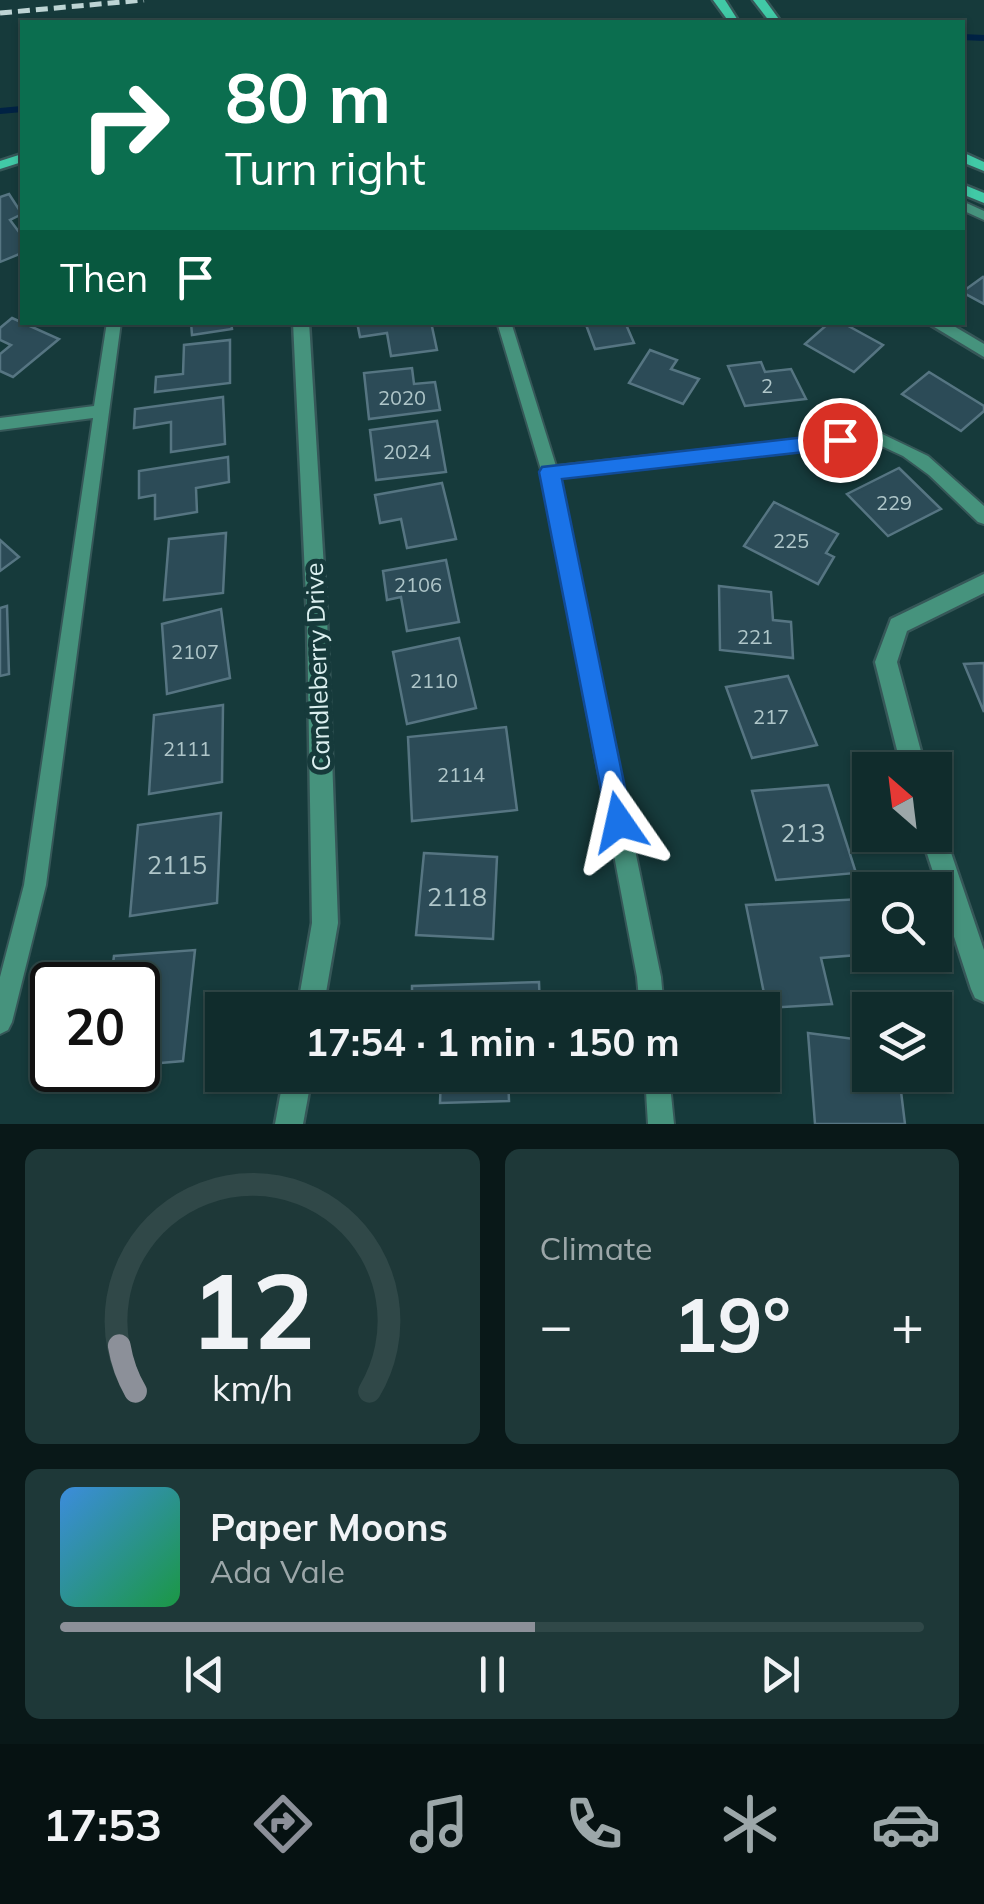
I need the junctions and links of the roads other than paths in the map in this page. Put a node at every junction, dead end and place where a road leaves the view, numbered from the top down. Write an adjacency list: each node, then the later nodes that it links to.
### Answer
1 (759, 0): 2 (main road)
2 (774, 20)
3 (114, 325): 8 (lane)
4 (301, 325): 16 (street, Candleberry Drive)
5 (505, 325): 10 (lane)
6 (939, 325): 7 (street)
7 (984, 351)
8 (102, 411): 9 (lane); 18 (lane)
9 (0, 424)
10 (550, 472): 11 (lane); 17 (lane)
11 (984, 518)
12 (984, 582): 13 (street)
13 (909, 752)
14 (939, 852): 15 (street)
15 (984, 989)
16 (313, 992)
17 (650, 992)
18 (0, 1022)
19 (295, 1092): 21 (street)
20 (658, 1092): 22 (lane)
21 (289, 1124)
22 (661, 1124)

